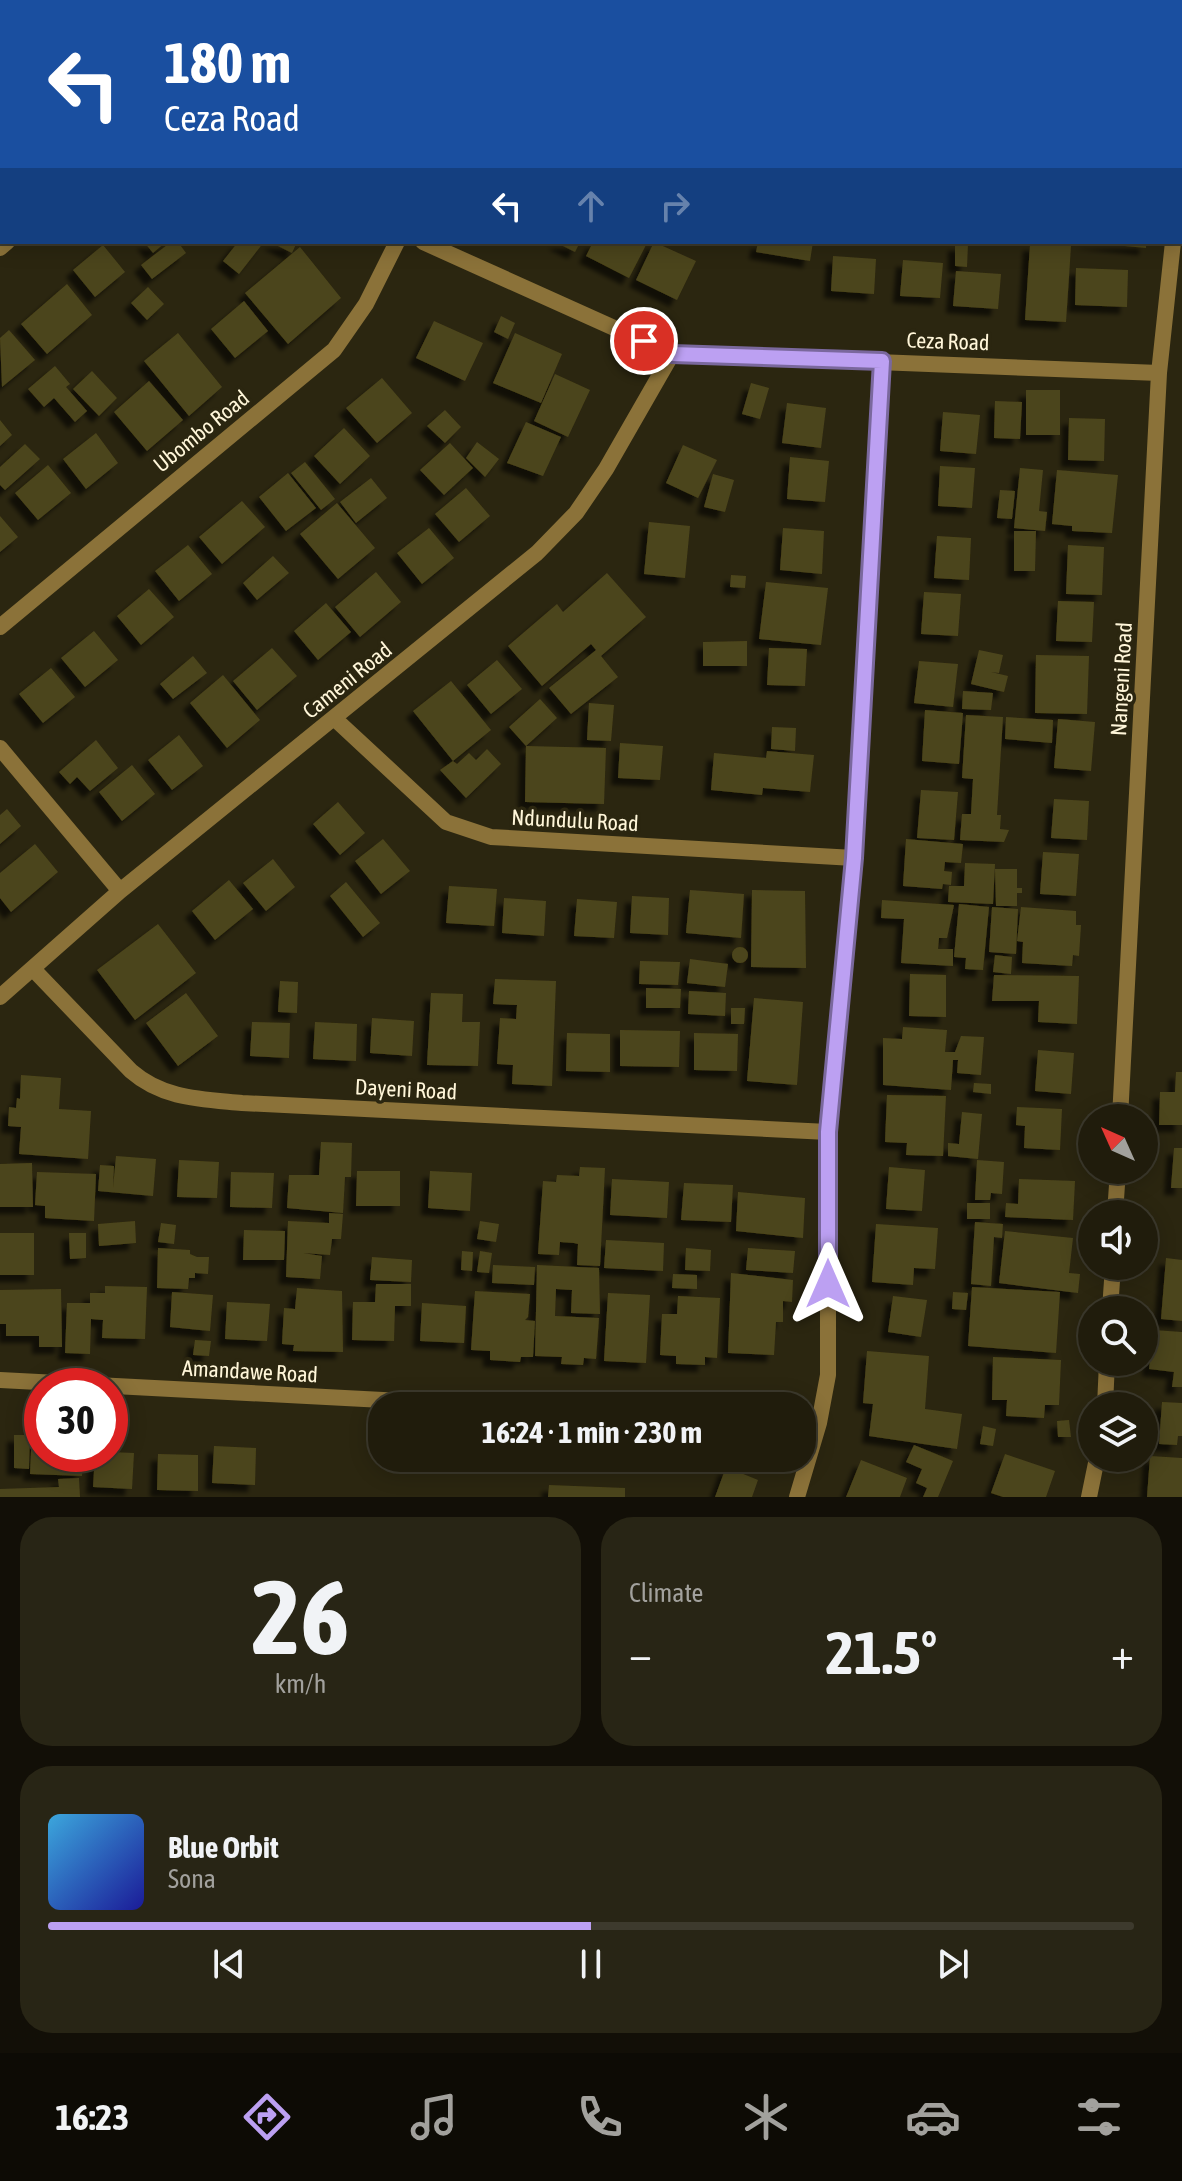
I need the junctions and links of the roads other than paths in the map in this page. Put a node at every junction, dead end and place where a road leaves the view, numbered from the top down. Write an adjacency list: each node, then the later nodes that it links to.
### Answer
1 (396, 244): 7 (street, Ubombo Road)
2 (427, 244): 4 (street, Ceza Road)
3 (1173, 244): 6 (street, Nangeni Road)
4 (672, 354): 5 (street, Ceza Road); 8 (street, Cameni Road)
5 (882, 361): 6 (street, Ceza Road); 10 (street)
6 (1159, 373): 14 (street, Nangeni Road)
7 (0, 627)
8 (335, 719): 10 (street, Ndundulu Road); 11 (street, Cameni Road)
9 (0, 748): 11 (street)
10 (854, 858): 15 (street)
11 (120, 891): 12 (street, Cameni Road)
12 (33, 969): 13 (street, Cameni Road); 15 (street, Dayeni Road)
13 (0, 997)
14 (1121, 1104)
15 (828, 1132): 18 (street)
16 (0, 1380): 17 (street, Amandawe Road)
17 (368, 1399)
18 (816, 1406)
19 (801, 1472): 21 (street)
20 (1094, 1472): 22 (street)
21 (797, 1497)
22 (1089, 1497)

